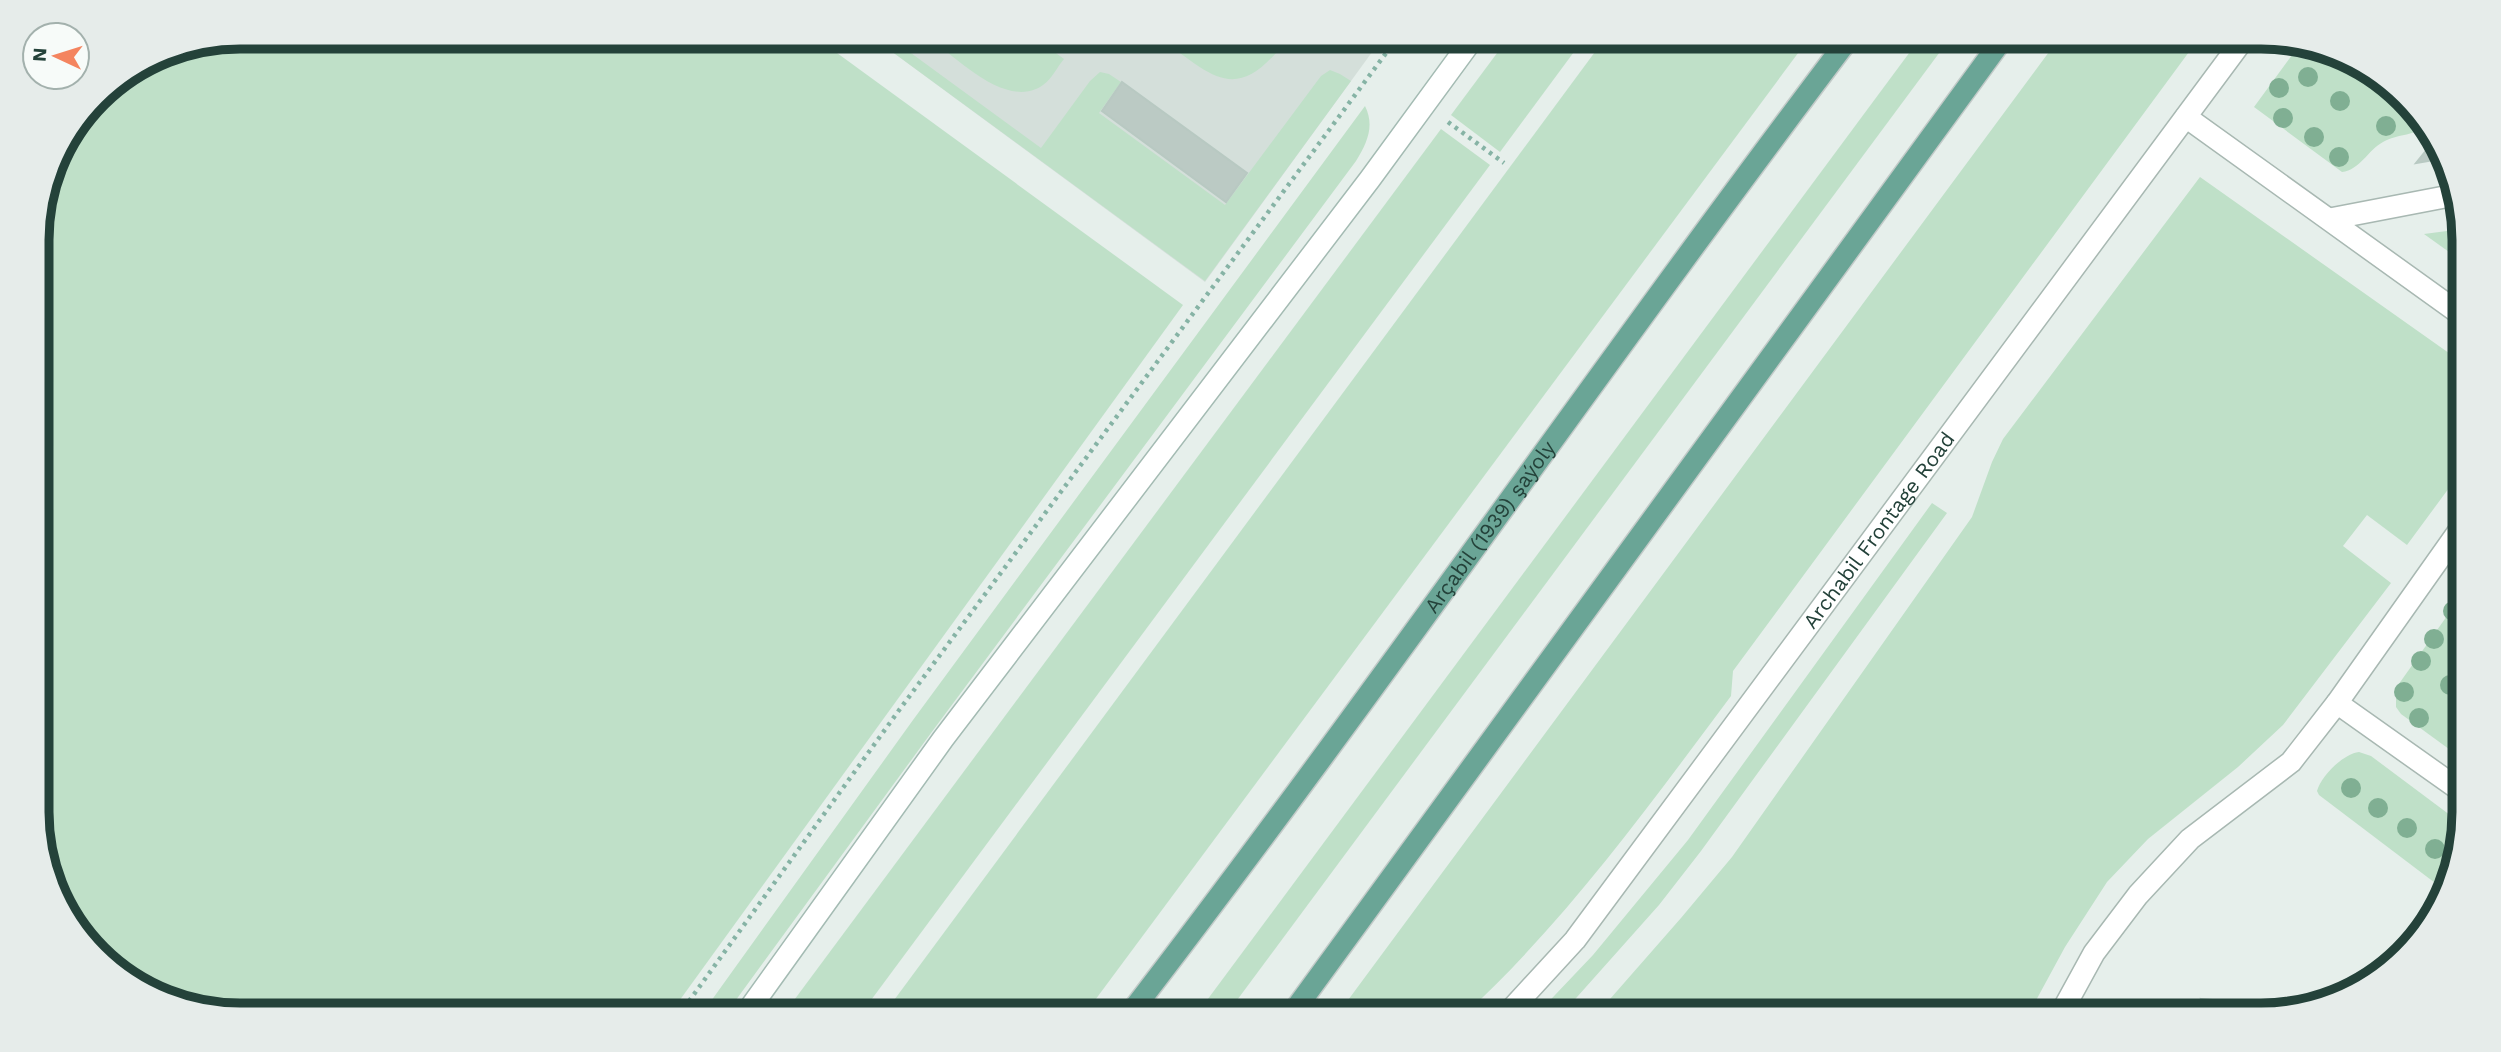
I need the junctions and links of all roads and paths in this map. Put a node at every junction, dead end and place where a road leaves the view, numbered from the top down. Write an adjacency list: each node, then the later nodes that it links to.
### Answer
1 (1389, 49): 15 (path)
2 (1465, 49): 6 (street)
3 (1841, 49): 17 (main road, Arçabil (1939) şaýoly)
4 (1995, 49): 18 (main road)
5 (2236, 49): 7 (street, Archabil Frontage Road)
6 (1424, 104): 8 (path); 16 (street)
7 (2186, 117): 10 (street); 19 (street, Archabil Frontage Road)
8 (1504, 163)
9 (2446, 197): 10 (street)
10 (2330, 219): 11 (street)
11 (2452, 308)
12 (2452, 541): 13 (street)
13 (2337, 703): 14 (street); 20 (street)
14 (2452, 784)
15 (688, 1003)
16 (754, 1003)
17 (1138, 1003)
18 (1300, 1003)
19 (1517, 1003)
20 (2067, 1003)

